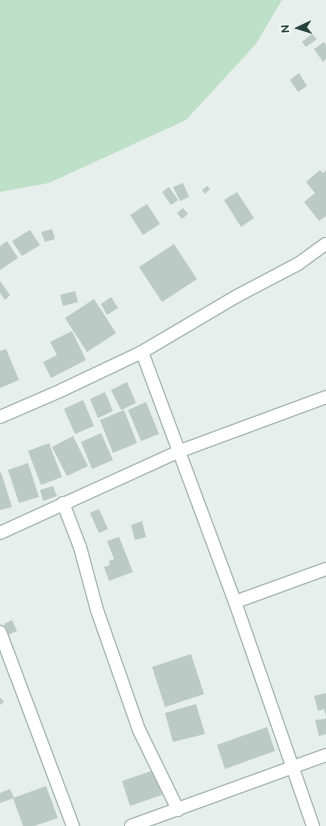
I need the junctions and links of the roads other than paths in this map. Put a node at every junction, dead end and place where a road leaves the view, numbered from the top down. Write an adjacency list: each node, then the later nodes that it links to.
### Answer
1 (326, 244): 2 (street)
2 (142, 352): 4 (street); 5 (street)
3 (326, 397): 5 (street)
4 (0, 417)
5 (180, 451): 6 (street); 9 (street)
6 (63, 503): 7 (street); 13 (street)
7 (0, 533)
8 (326, 569): 9 (street)
9 (235, 602): 12 (street)
10 (0, 632): 14 (street)
11 (326, 754): 12 (street)
12 (291, 766): 13 (street); 16 (street)
13 (178, 810): 15 (street)
14 (73, 826)
15 (131, 826)
16 (313, 826)

